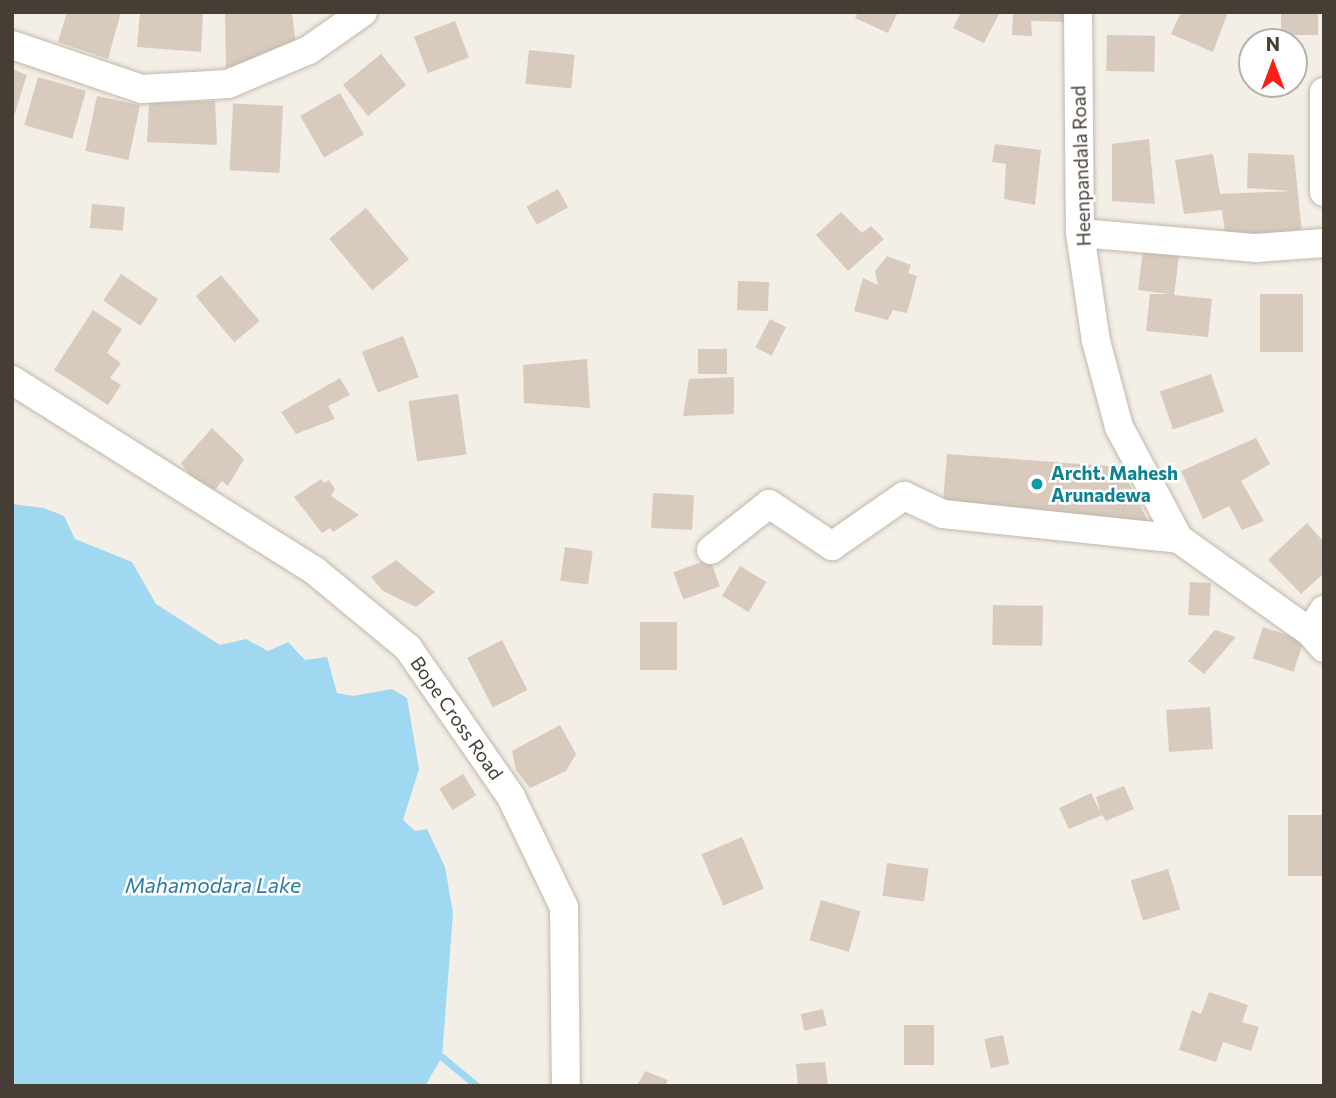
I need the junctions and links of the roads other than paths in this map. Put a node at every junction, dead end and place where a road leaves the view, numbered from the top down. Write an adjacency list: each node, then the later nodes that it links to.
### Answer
1 (363, 12): 3 (street)
2 (1078, 12): 6 (street, Heenpandala Road)
3 (12, 45)
4 (1324, 92): 5 (street)
5 (1323, 184)
6 (1080, 233): 7 (street); 9 (street, Heenpandala Road)
7 (1324, 243)
8 (12, 380): 12 (street, Bope Cross Road)
9 (1179, 539): 10 (street); 11 (street, Heenpandala Road)
10 (711, 550)
11 (1319, 630)
12 (566, 1086)

